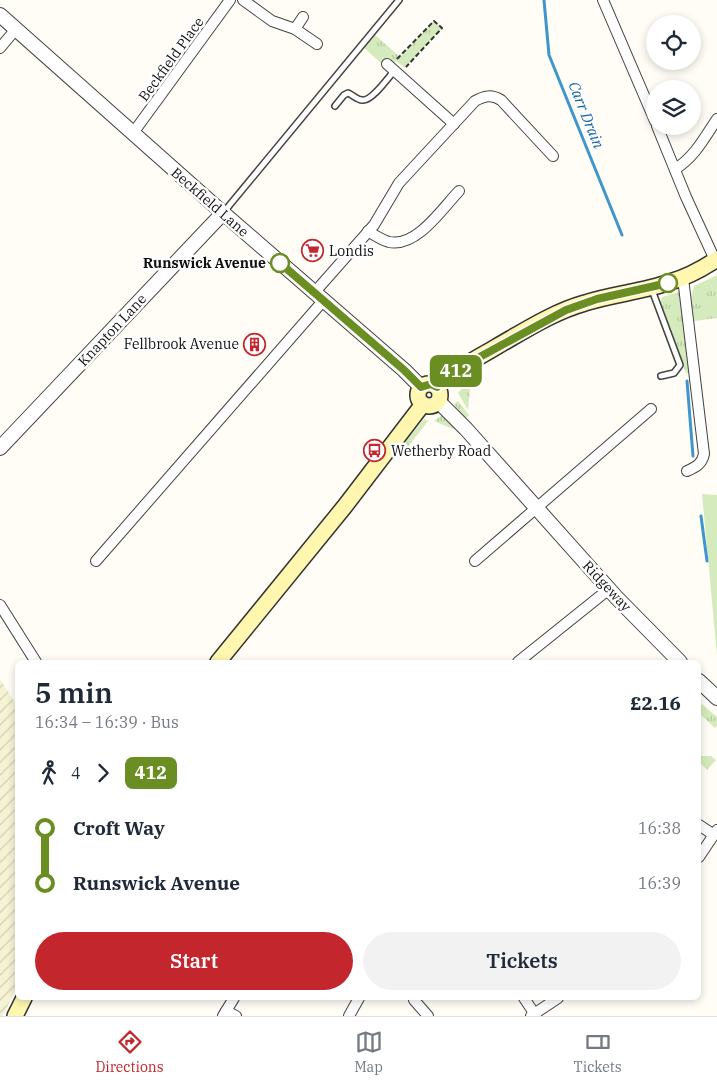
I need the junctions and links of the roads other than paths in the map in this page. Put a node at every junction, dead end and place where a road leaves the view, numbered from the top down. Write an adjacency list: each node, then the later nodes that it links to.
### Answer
1 (230, 0): 16 (street, Beckfield Place)
2 (243, 0): 8 (street)
3 (399, 0): 21 (lane)
4 (603, 0): 12 (street)
5 (0, 15): 7 (street, Beckfield Lane)
6 (303, 17): 8 (street)
7 (16, 29): 10 (street); 16 (street, Beckfield Lane)
8 (295, 29): 9 (street)
9 (317, 44)
10 (0, 48)
11 (393, 69): 13 (lane); 15 (street)
12 (646, 100)
13 (335, 106)
14 (717, 119): 19 (street)
15 (454, 124): 18 (street); 22 (street)
16 (133, 133): 21 (street, Beckfield Lane)
17 (661, 135): 19 (street)
18 (539, 157)
19 (675, 169): 23 (street)
20 (458, 191): 22 (street)
21 (223, 213): 26 (street, Beckfield Lane); 32 (street, Knapton Lane)
22 (368, 231): 26 (street)
23 (716, 259): 24 (main road)
24 (683, 278): 25 (main road); 33 (street)
25 (651, 288): 27 (lane); 29 (main road)
26 (319, 297): 28 (street, Beckfield Lane); 35 (street)
27 (661, 376)
28 (421, 387): 29 (main road); 30 (main road)
29 (438, 394): 30 (main road); 34 (street, Ridgeway)
30 (423, 404): 40 (main road)
31 (652, 409): 34 (street)
32 (0, 448)
33 (687, 471)
34 (537, 507): 36 (street); 37 (street, Ridgeway)
35 (96, 561)
36 (476, 561)
37 (609, 589): 41 (street); 42 (street, Ridgeway)
38 (0, 605): 39 (street)
39 (35, 660)
40 (220, 660)
41 (523, 660)
42 (678, 660)
43 (701, 682): 44 (street)
44 (717, 698)
45 (701, 826): 46 (street)
46 (715, 832): 47 (street)
47 (701, 854)
48 (23, 1000): 56 (main road)
49 (233, 1000): 54 (street)
50 (358, 1000): 58 (street)
51 (414, 1000): 59 (street)
52 (525, 1000): 55 (street)
53 (555, 1000): 55 (street)
54 (225, 1013): 57 (street)
55 (534, 1015)
56 (15, 1016)
57 (236, 1016)
58 (349, 1016)
59 (428, 1016)

